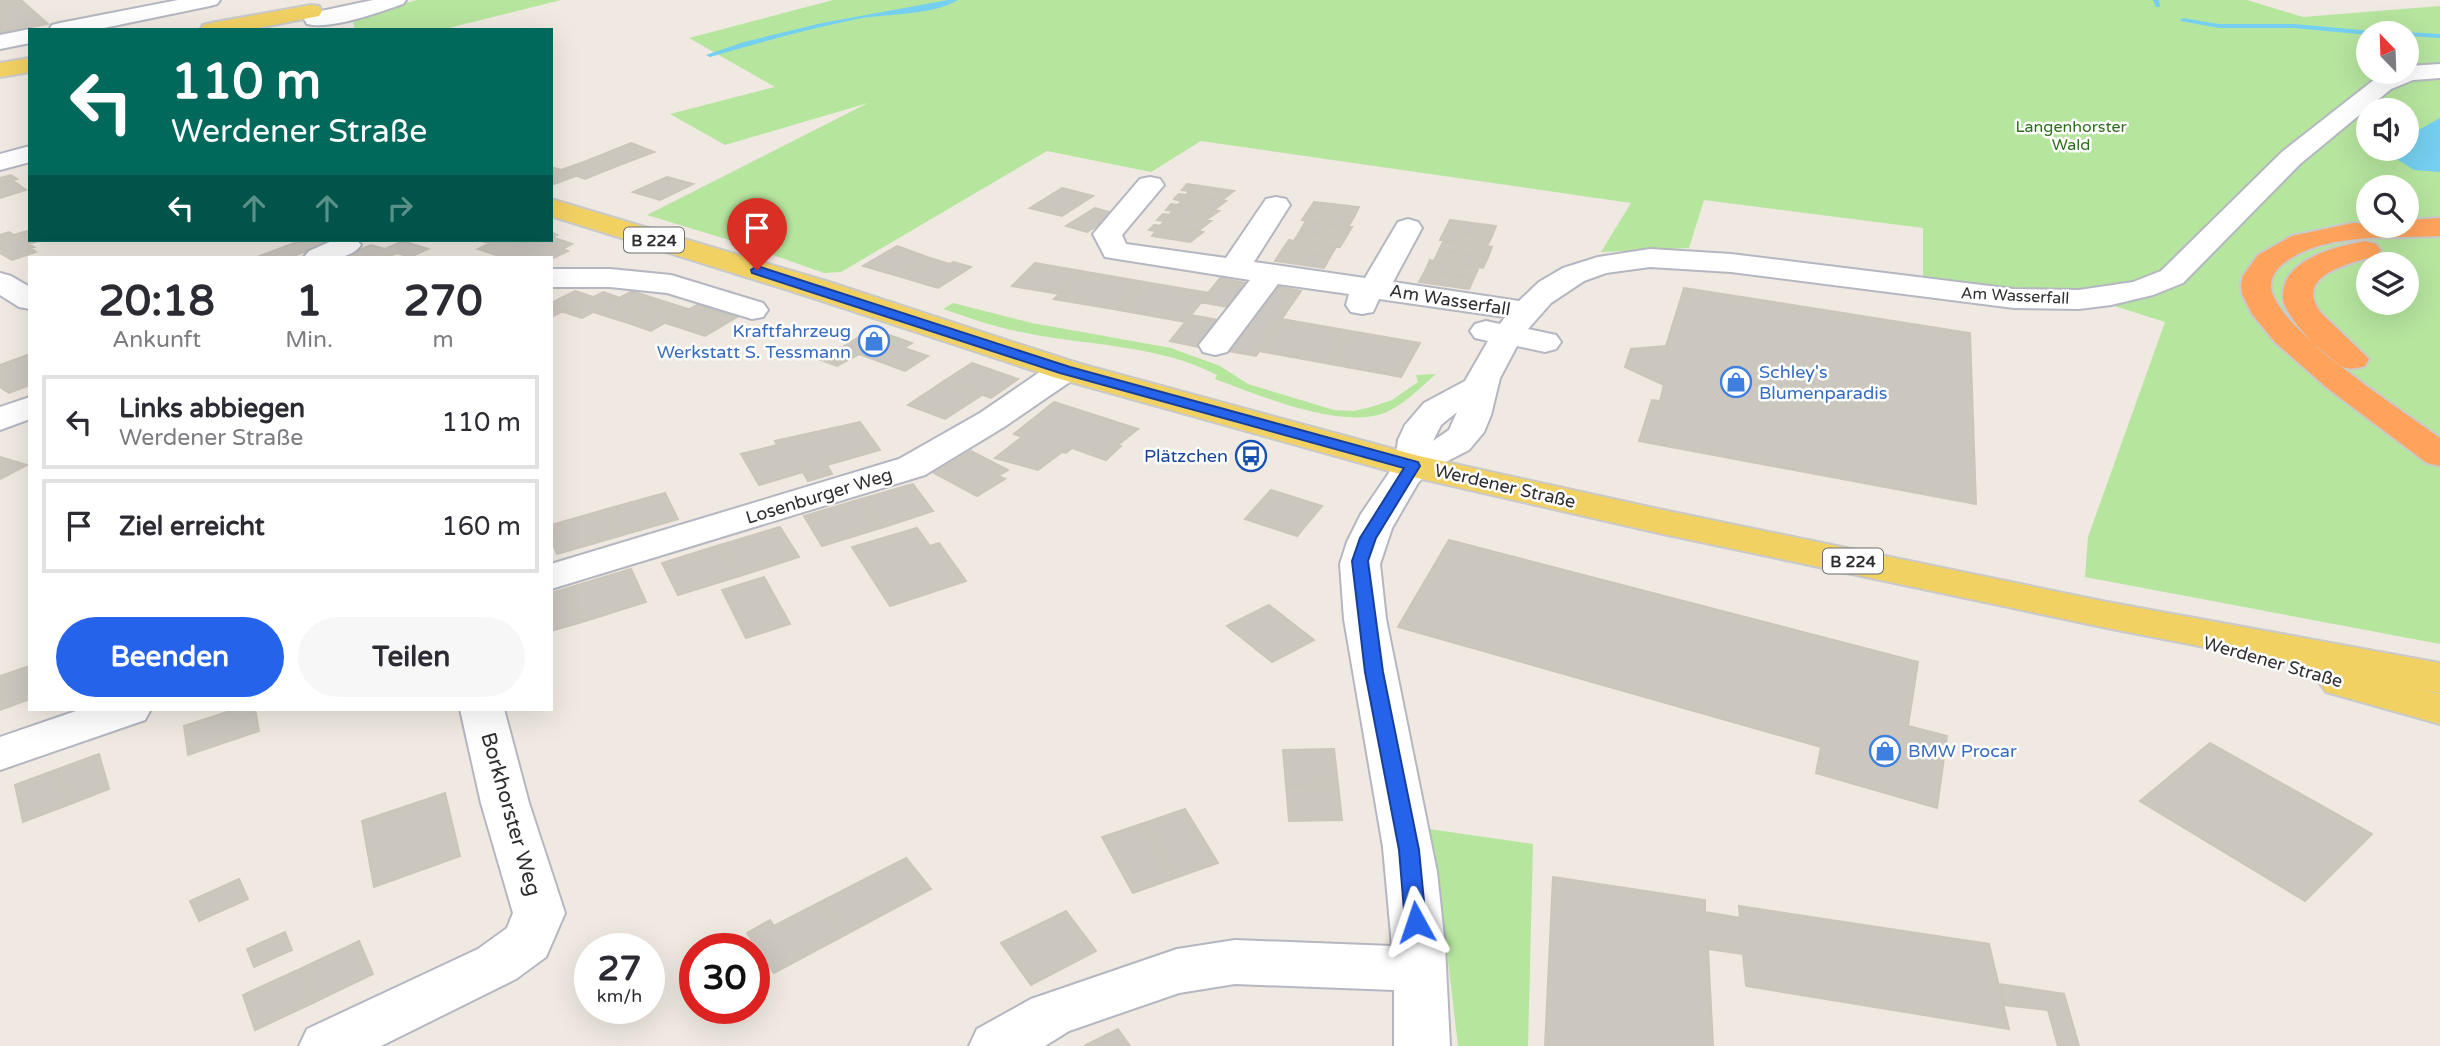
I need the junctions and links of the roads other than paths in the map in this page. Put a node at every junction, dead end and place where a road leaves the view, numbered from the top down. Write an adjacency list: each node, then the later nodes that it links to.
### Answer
1 (371, 0): 4 (street)
2 (396, 0): 4 (street)
3 (210, 1): 5 (street)
4 (313, 15): 6 (main road); 7 (main road)
5 (70, 28)
6 (225, 28)
7 (263, 28)
8 (28, 36): 9 (street)
9 (0, 42)
10 (28, 65): 11 (main road)
11 (0, 70)
12 (2440, 71): 30 (street, Am Wasserfall)
13 (28, 155): 14 (street)
14 (0, 162)
15 (1150, 185): 23 (street, Am Wasserfall)
16 (1276, 205): 23 (street)
17 (553, 208): 33 (main road, Werdener Straße / B 224)
18 (2440, 227): 37 (highway)
19 (1408, 228): 27 (street, Am Wasserfall)
20 (346, 245): 22 (street)
21 (2440, 248): 36 (highway)
22 (321, 256)
23 (1235, 268): 24 (street, Am Wasserfall)
24 (1271, 273): 27 (street, Am Wasserfall); 32 (street)
25 (553, 278): 29 (street)
26 (0, 282): 28 (street)
27 (1375, 288): 30 (street, Am Wasserfall)
28 (28, 299)
29 (752, 310)
30 (1516, 323): 31 (street); 38 (street, Am Wasserfall)
31 (1545, 342)
32 (1215, 345)
33 (1065, 370): 38 (main road, Werdener Straße / B 224); 39 (street, Losenburger Weg)
34 (28, 408): 35 (street)
35 (0, 419)
36 (2440, 421)
37 (2440, 455)
38 (1413, 466): 40 (main road, Werdener Straße / B 224); 44 (street)
39 (553, 576)
40 (2431, 701)
41 (123, 711): 43 (street)
42 (482, 711): 45 (street, Borkhorster Weg)
43 (0, 754)
44 (1420, 970): 46 (street); 47 (street)
45 (327, 1046)
46 (997, 1046)
47 (1422, 1046)

